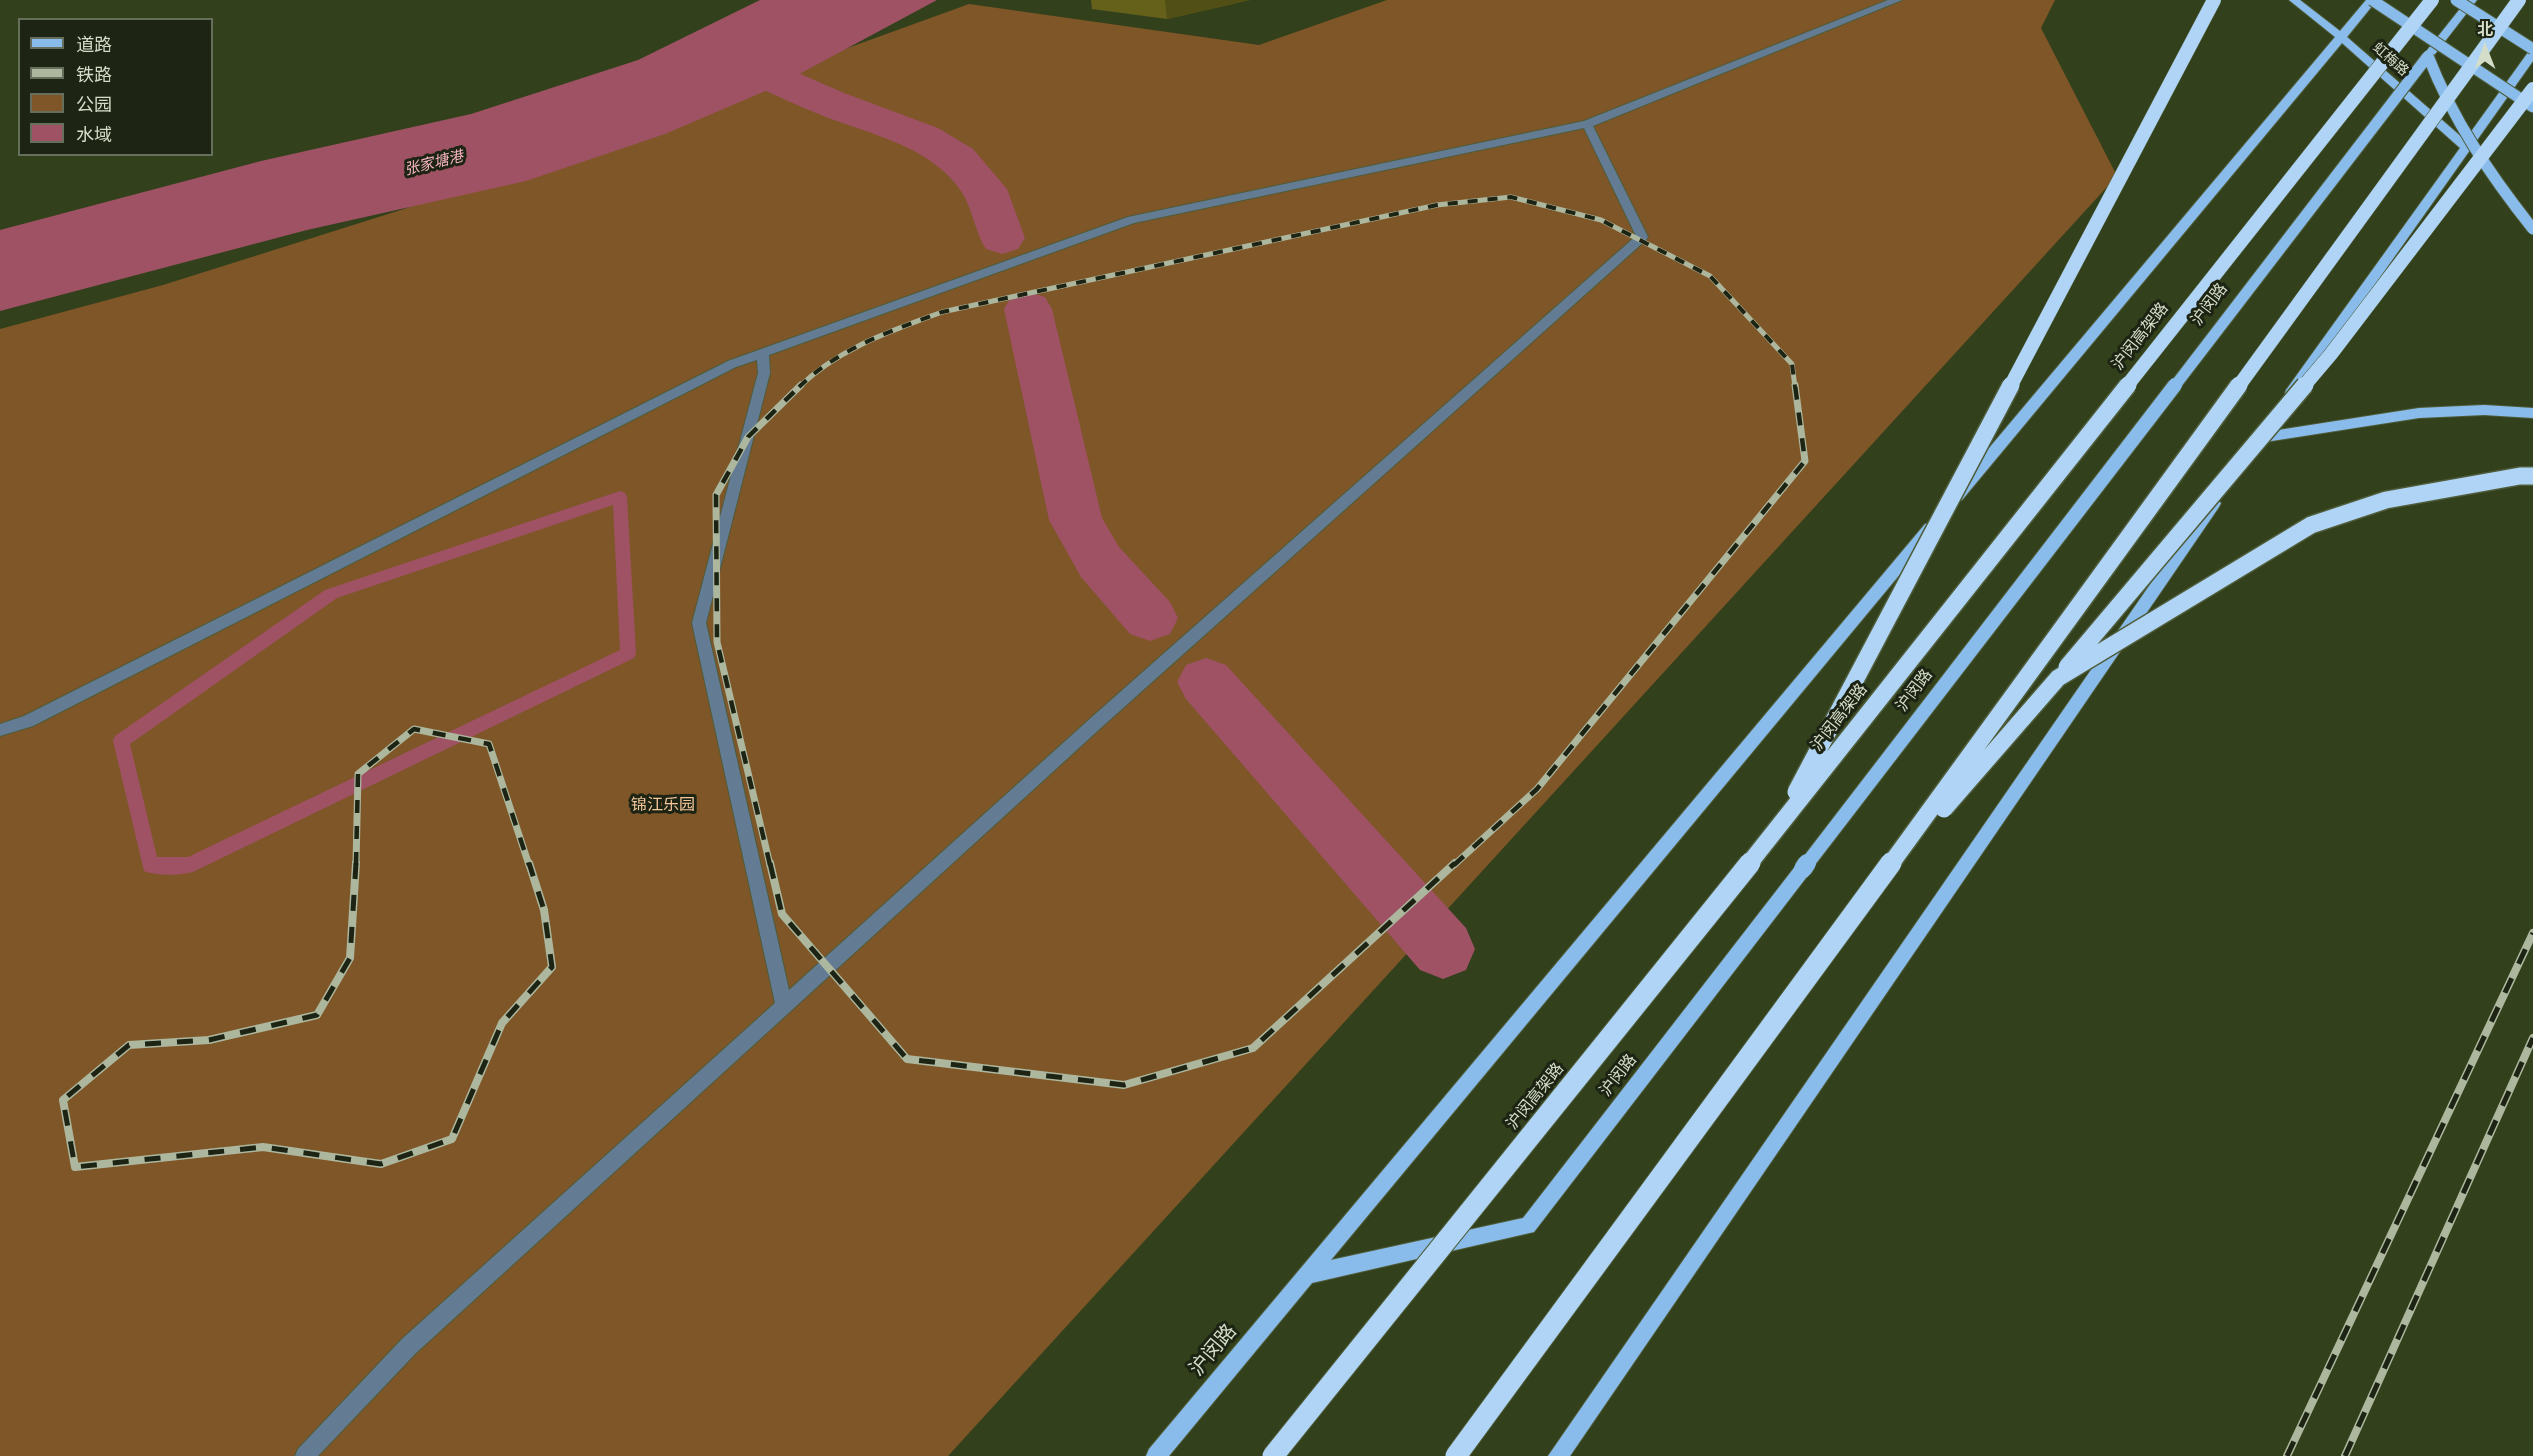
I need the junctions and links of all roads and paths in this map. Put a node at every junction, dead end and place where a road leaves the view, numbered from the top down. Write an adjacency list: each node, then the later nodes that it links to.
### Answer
1 (1897, 0): 14 (street)
2 (2214, 0): 23 (highway, bridge)
3 (2294, 0): 9 (main road, 虹梅路)
4 (2372, 0): 9 (main road, 沪闵路); 13 (main road, bridge)
5 (2432, 0): 23 (highway, 沪闵高架路, bridge)
6 (2456, 0): 10 (main road, bridge)
7 (2472, 0): 11 (main road, 沪闵路, bridge)
8 (2519, 0): 24 (highway, bridge)
9 (2341, 37): 15 (main road, 虹梅路); 26 (main road, 沪闵路)
10 (2533, 51): 15 (main road)
11 (2428, 56): 16 (main road, bridge); 26 (main road, 沪闵路, bridge)
12 (2533, 89): 21 (highway, bridge)
13 (2533, 107)
14 (1587, 124): 17 (street); 25 (street)
15 (2465, 146): 19 (main road)
16 (2533, 228)
17 (763, 353): 22 (street); 25 (street)
18 (2533, 413): 19 (main road)
19 (2259, 438): 31 (main road)
20 (2533, 477): 21 (highway, bridge)
21 (2058, 678): 24 (highway, bridge)
22 (0, 730)
23 (1774, 833): 29 (highway, 沪闵高架路, bridge)
24 (1864, 901): 30 (highway, bridge)
25 (784, 1005): 27 (street)
26 (1306, 1275): 28 (main road, 沪闵路)
27 (305, 1456)
28 (1156, 1456)
29 (1273, 1456)
30 (1456, 1456)
31 (1558, 1456)

